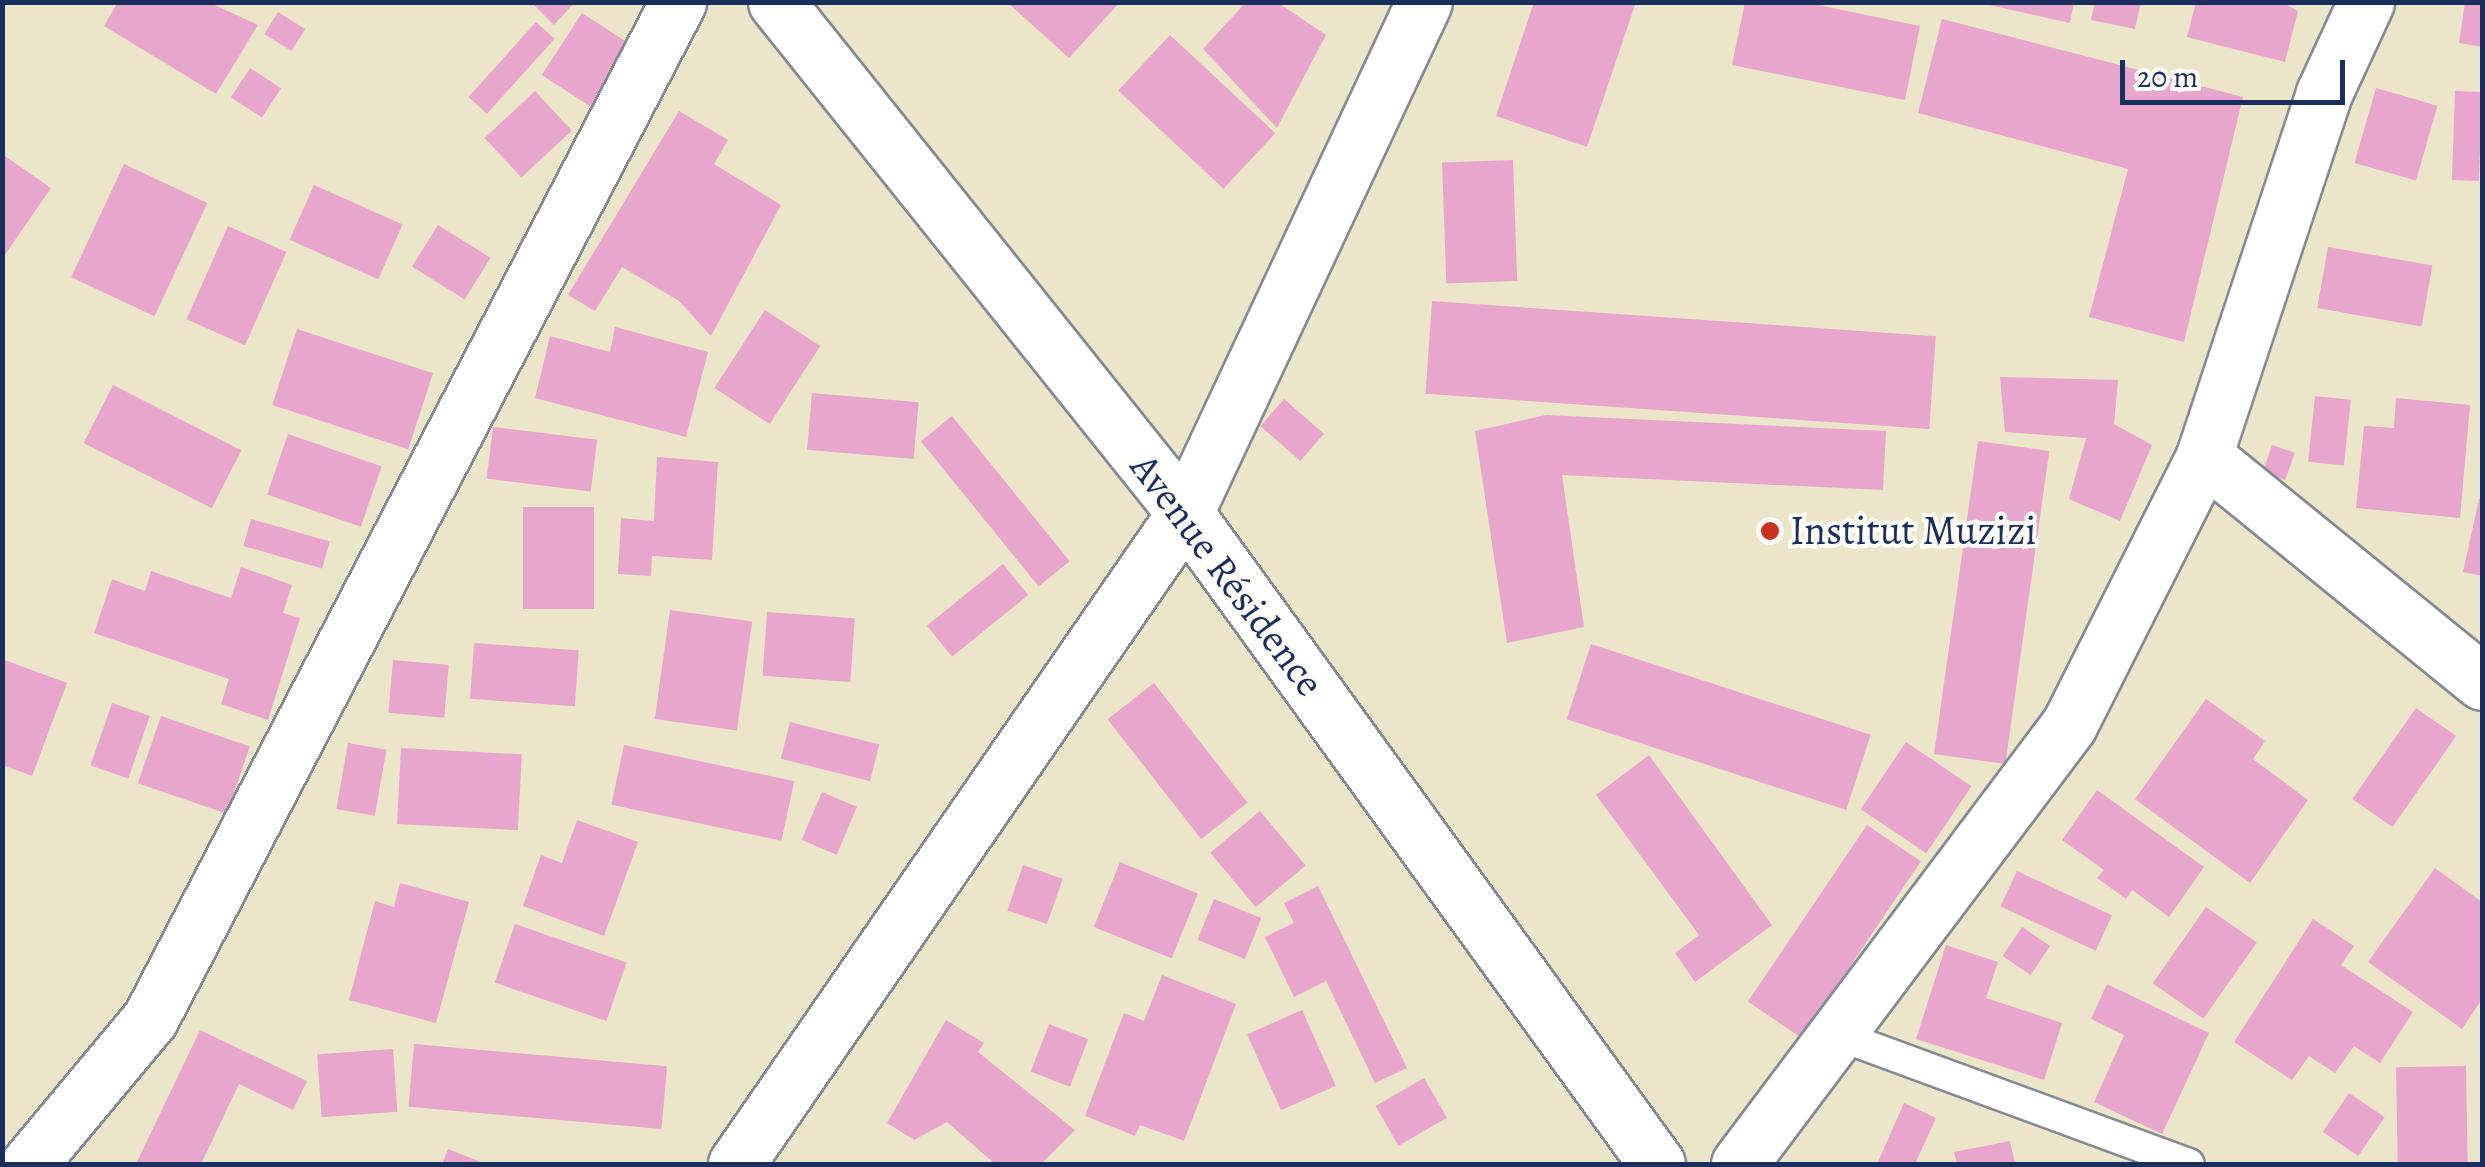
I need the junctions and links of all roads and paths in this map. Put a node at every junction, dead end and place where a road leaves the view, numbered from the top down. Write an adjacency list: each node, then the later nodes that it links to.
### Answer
1 (678, 2): 9 (street)
2 (776, 2): 6 (street, Avenue Résidence)
3 (1424, 2): 6 (street)
4 (2366, 2): 5 (street)
5 (2204, 456): 7 (street); 8 (street)
6 (1185, 513): 10 (street); 11 (street, Avenue Résidence)
7 (2482, 682)
8 (1835, 1034): 12 (street); 13 (lane)
9 (29, 1164)
10 (736, 1164)
11 (1656, 1164)
12 (1739, 1164)
13 (2189, 1164)

